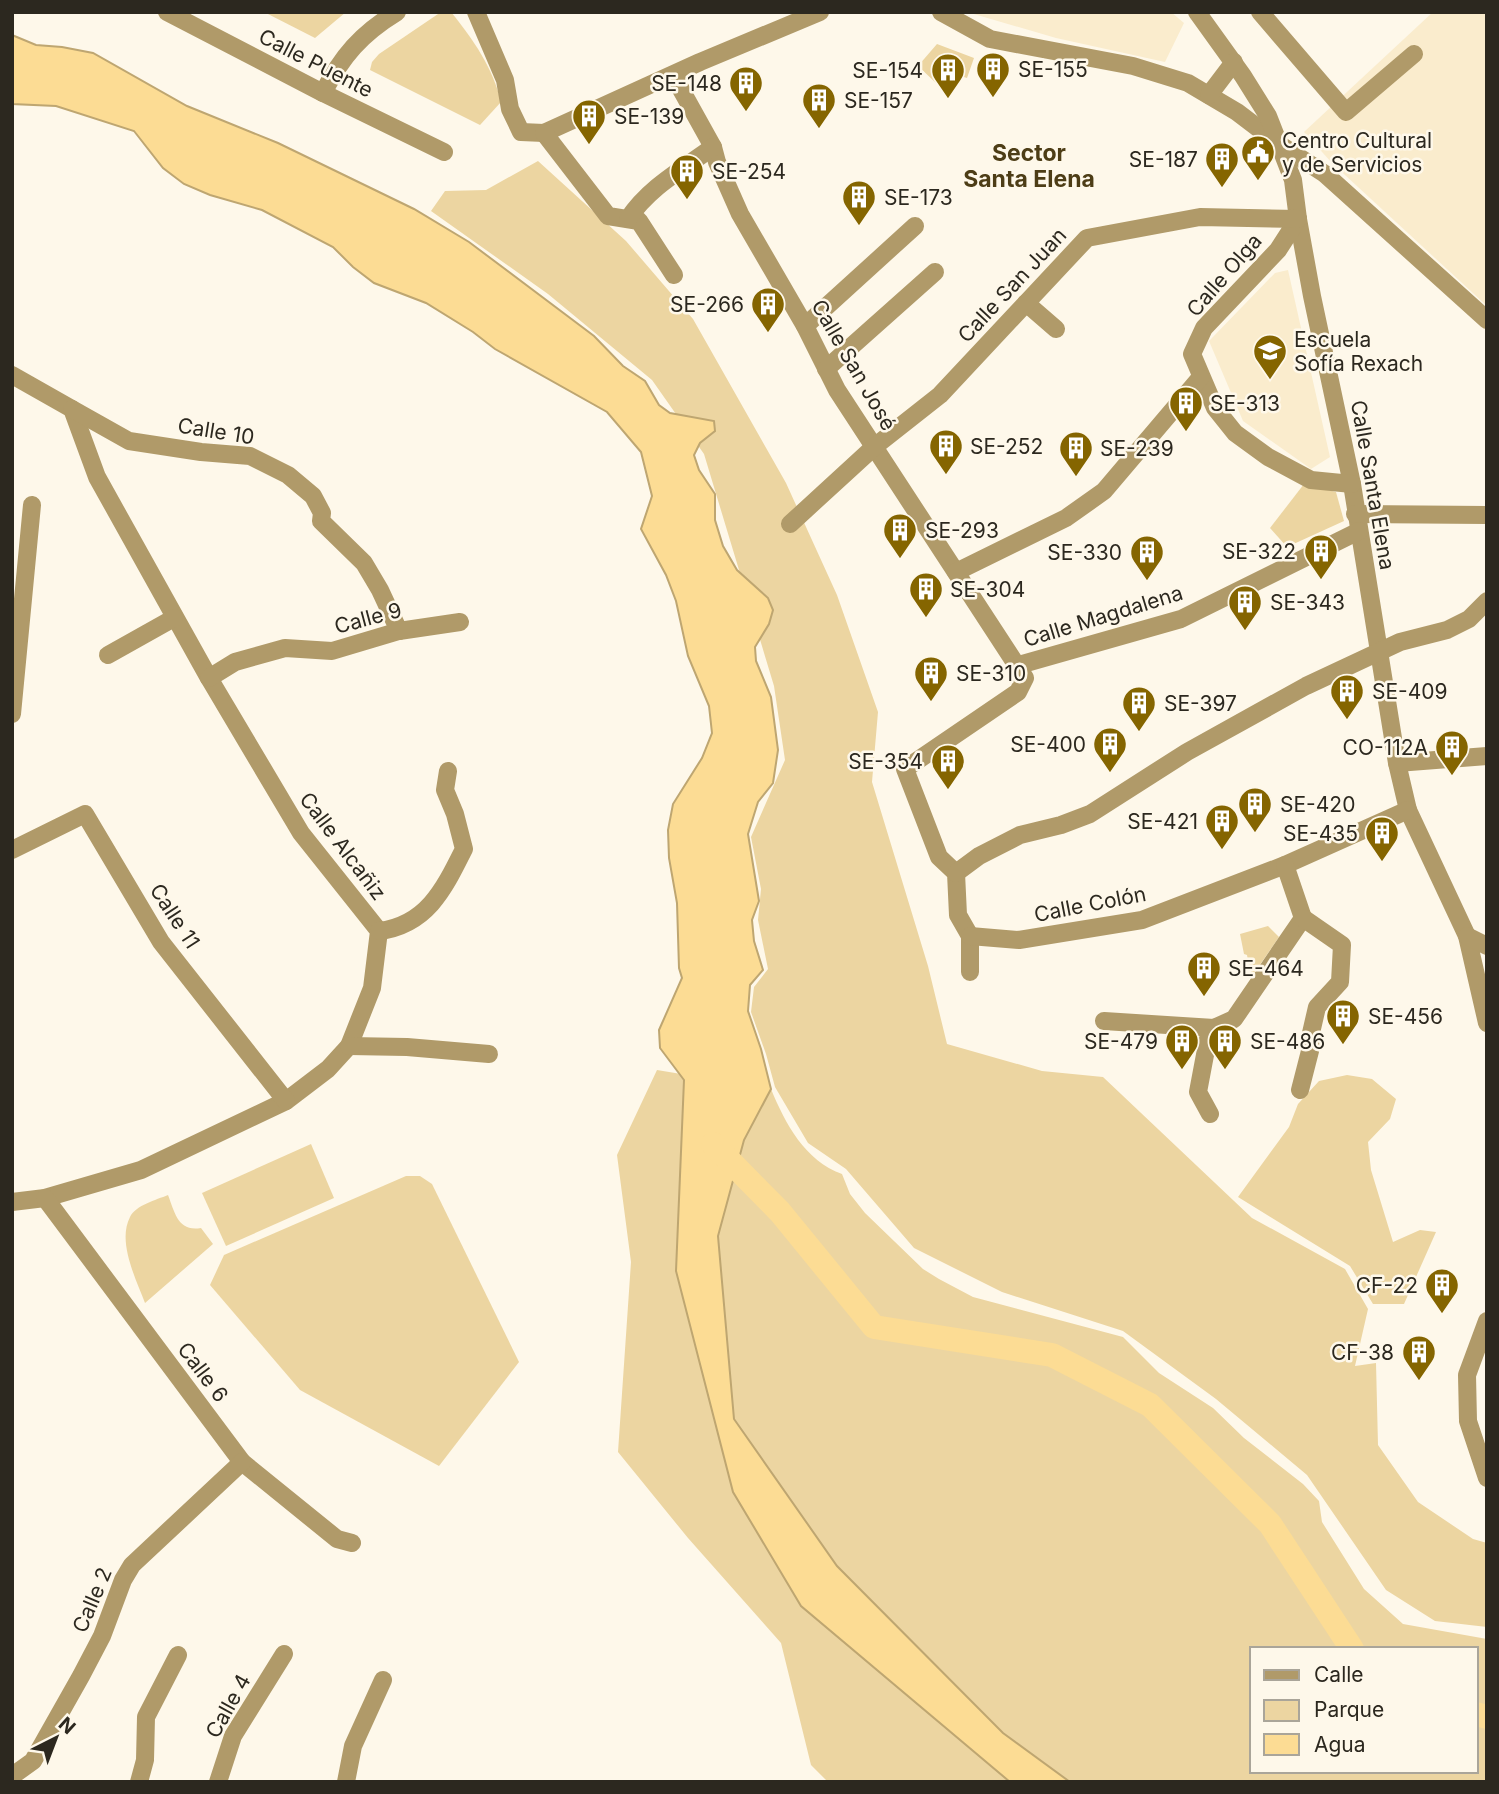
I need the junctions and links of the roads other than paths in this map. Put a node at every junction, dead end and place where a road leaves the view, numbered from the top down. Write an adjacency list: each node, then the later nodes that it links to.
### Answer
1 (167, 12): 11 (street, Calle Puente)
2 (397, 12): 11 (street)
3 (476, 12): 13 (street)
4 (820, 12): 10 (street)
5 (941, 12): 12 (street)
6 (1197, 12): 9 (street, Calle Santa Elena)
7 (1260, 12): 8 (street)
8 (1413, 54)
9 (1234, 62): 12 (street); 14 (street, Calle Santa Elena)
10 (673, 75): 13 (street); 15 (street, Calle San José)
11 (323, 93): 16 (street, Calle Puente)
12 (1209, 95): 14 (street)
13 (544, 133): 17 (street)
14 (1279, 144): 18 (street, Calle Santa Elena); 23 (street)
15 (713, 147): 17 (street); 24 (street, Calle San José)
16 (444, 152)
17 (628, 219): 21 (street)
18 (1298, 219): 22 (street, Calle San Juan); 28 (street, Calle Olga); 31 (street, Calle Santa Elena)
19 (915, 226): 24 (street)
20 (935, 272): 26 (street)
21 (674, 275)
22 (1026, 303): 25 (street); 30 (street, Calle San Juan)
23 (1487, 320)
24 (805, 326): 26 (street, Calle San José)
25 (1056, 329)
26 (825, 369): 30 (street, Calle San José)
27 (12, 375): 29 (street)
28 (1200, 378): 31 (street, Calle Olga); 36 (street)
29 (72, 409): 38 (street, Calle Alcañiz); 40 (street, Calle 10)
30 (874, 447): 35 (street, Calle San Juan); 36 (street, Calle San José)
31 (1352, 484): 34 (street, Calle Santa Elena)
32 (32, 505): 45 (street)
33 (1487, 515): 34 (street)
34 (1357, 522): 41 (street, Calle Santa Elena); 43 (street, Calle Magdalena)
35 (790, 524)
36 (956, 572): 43 (street, Calle San José)
37 (1486, 604): 41 (street)
38 (174, 618): 42 (street); 44 (street, Calle Alcañiz)
39 (460, 622): 40 (street, Calle 9)
40 (399, 631): 44 (street, Calle 9)
41 (1379, 653): 47 (street, Calle Santa Elena); 52 (street)
42 (108, 655)
43 (1019, 665): 52 (street, Calle Magdalena)
44 (209, 678): 54 (street, Calle Alcañiz)
45 (12, 714)
46 (1487, 756): 47 (street)
47 (1397, 763): 49 (street, Calle Santa Elena)
48 (448, 771): 54 (street)
49 (1408, 810): 51 (street, Calle Colón); 56 (street, Calle Santa Elena)
50 (12, 850): 65 (street, Calle 11)
51 (1285, 865): 53 (street); 55 (street, Calle Colón)
52 (956, 873): 55 (street)
53 (1303, 919): 61 (street); 64 (street)
54 (379, 931): 62 (street, Calle Alcañiz)
55 (970, 936): 58 (street)
56 (1467, 936): 57 (street); 60 (street, Calle Santa Elena)
57 (1487, 946)
58 (970, 972)
59 (1104, 1021): 61 (street)
60 (1487, 1023)
61 (1214, 1028): 66 (street)
62 (349, 1046): 63 (street); 65 (street, Calle Alcañiz)
63 (489, 1054)
64 (1300, 1090)
65 (286, 1101): 67 (street, Calle Alcañiz)
66 (1210, 1114)
67 (44, 1198): 68 (street, Calle Alcañiz); 70 (street, Calle 6)
68 (12, 1202)
69 (1487, 1321): 71 (street)
70 (242, 1462): 72 (street, Calle 6); 76 (street, Calle 2)
71 (1487, 1478)
72 (352, 1543)
73 (284, 1654): 78 (street, Calle 4)
74 (178, 1655): 77 (street)
75 (383, 1680): 79 (street)
76 (12, 1776)
77 (139, 1782)
78 (218, 1782)
79 (346, 1782)

